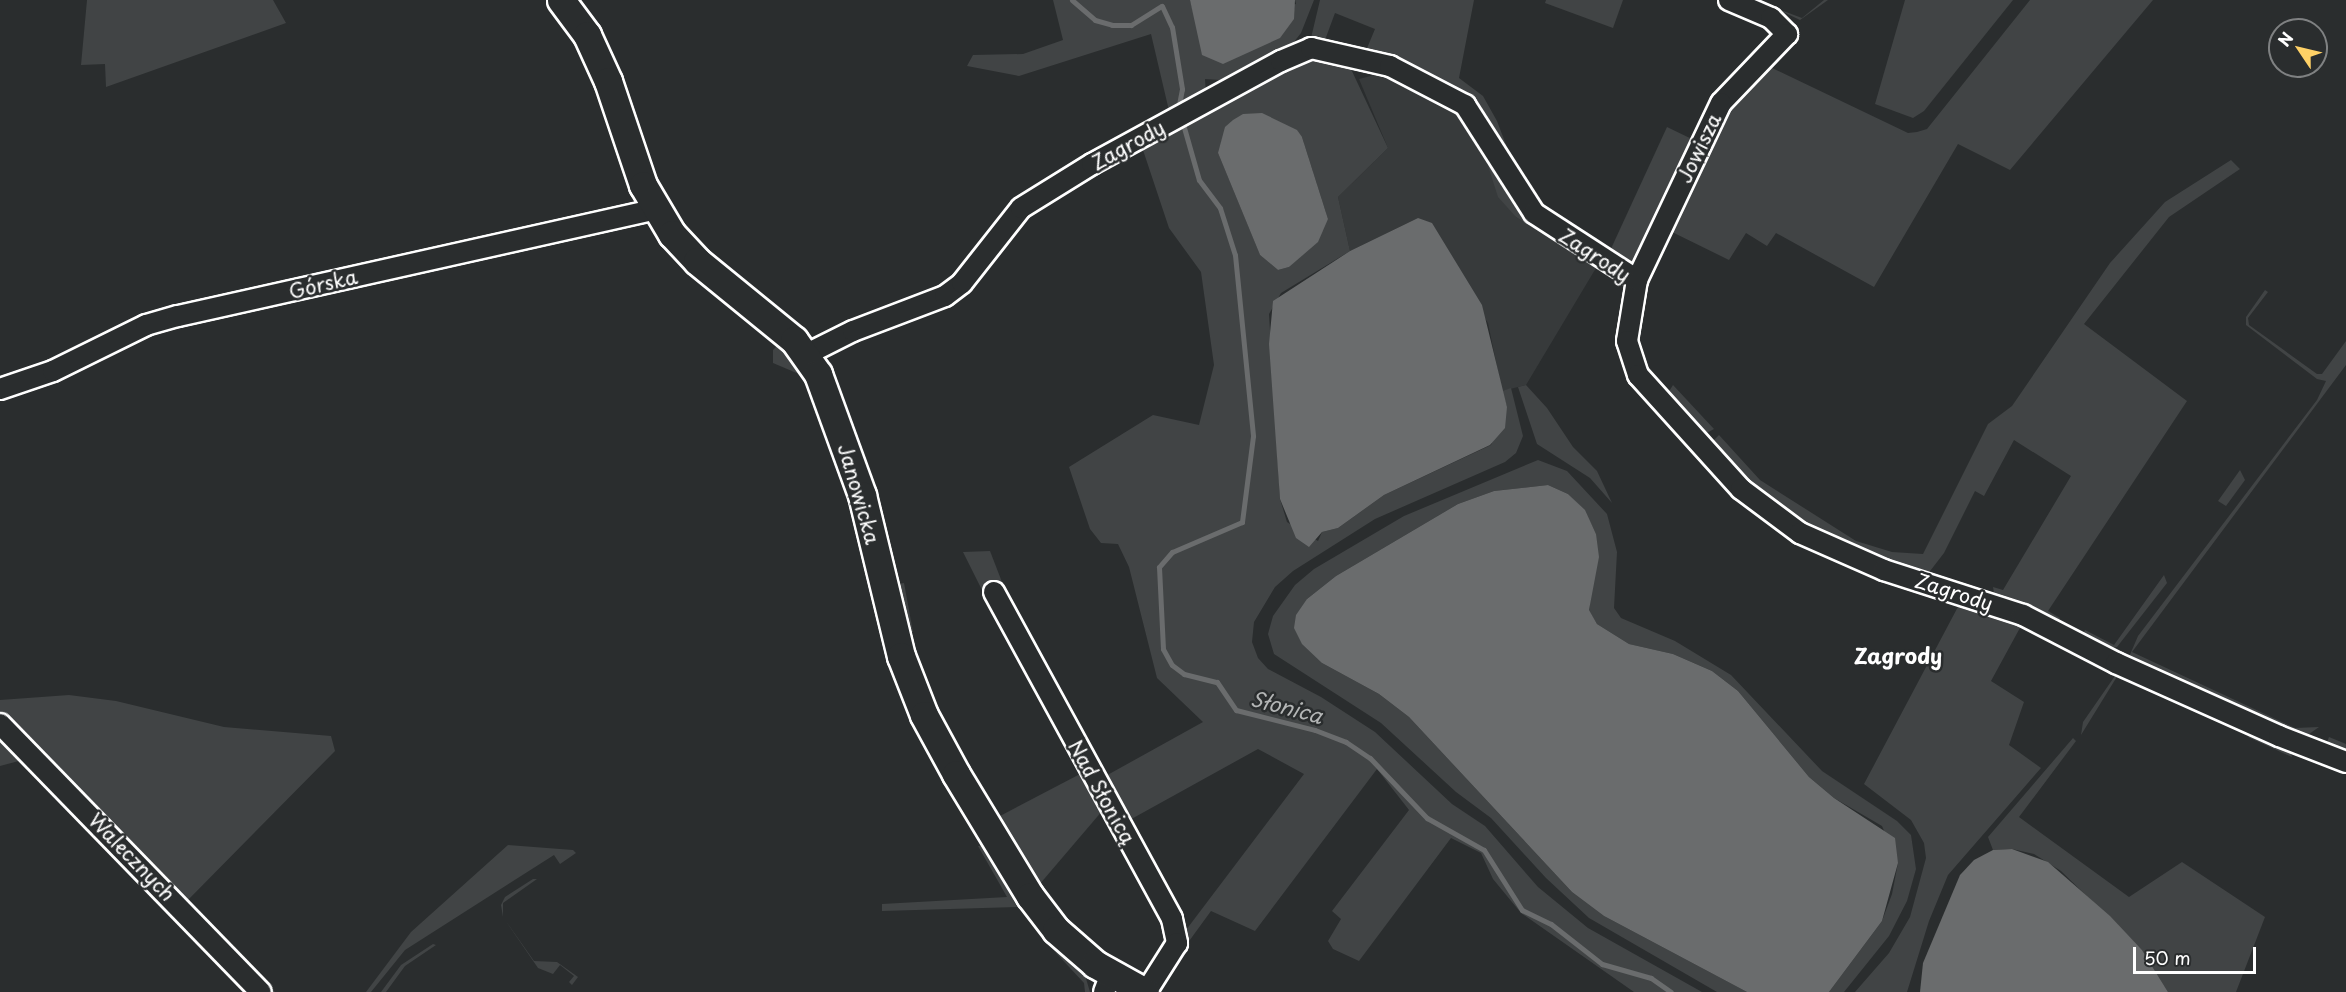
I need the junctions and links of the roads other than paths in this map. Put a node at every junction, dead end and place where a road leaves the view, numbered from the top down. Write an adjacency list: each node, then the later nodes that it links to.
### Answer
1 (561, 0): 3 (street, Janowicka)
2 (1729, 0): 4 (street, Jowisza)
3 (656, 209): 5 (street, Janowicka); 6 (street, Górska)
4 (1637, 280): 5 (street, Zagrody); 9 (street, Zagrody)
5 (807, 354): 10 (street, Janowicka)
6 (0, 389)
7 (994, 592): 12 (street, Nad Słonicą)
8 (0, 724): 11 (street, Walecznych)
9 (2346, 762)
10 (1107, 983): 12 (street, Janowicka)
11 (261, 992)
12 (1146, 992)

